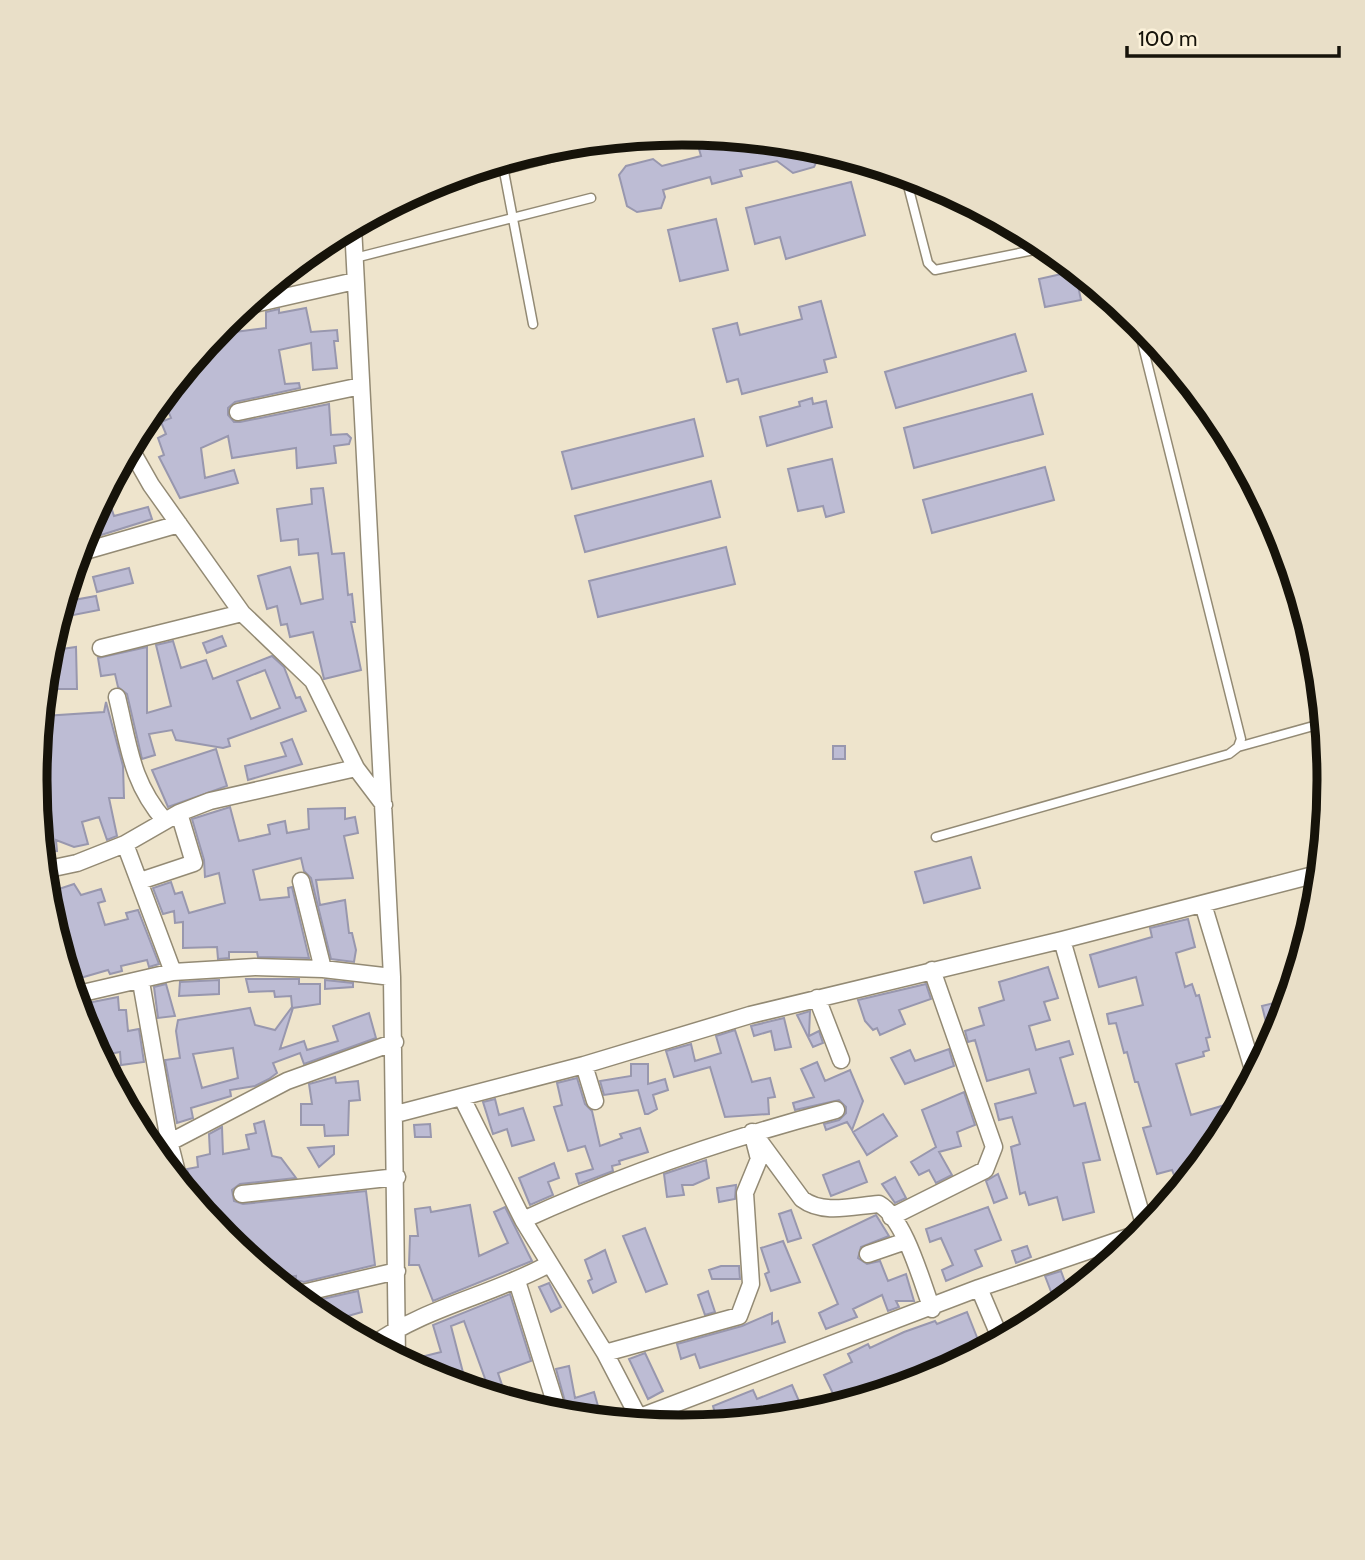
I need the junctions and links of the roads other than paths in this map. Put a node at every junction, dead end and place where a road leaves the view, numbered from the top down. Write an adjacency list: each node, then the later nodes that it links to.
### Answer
1 (503, 170): 4 (lane)
2 (908, 186): 6 (lane)
3 (591, 198): 4 (lane)
4 (513, 219): 7 (lane); 10 (lane)
5 (354, 237): 7 (street)
6 (1032, 250)
7 (355, 258): 8 (street)
8 (355, 281): 9 (street); 12 (street)
9 (265, 302)
10 (533, 324)
11 (1142, 342): 21 (lane)
12 (361, 386): 13 (street); 23 (street)
13 (238, 412)
14 (135, 457): 15 (street)
15 (178, 524): 16 (street); 17 (street)
16 (91, 550)
17 (242, 613): 18 (street); 22 (street)
18 (101, 648)
19 (117, 697): 24 (street)
20 (1315, 726): 21 (lane)
21 (1238, 747): 25 (lane)
22 (356, 768): 23 (street); 24 (street)
23 (384, 805): 36 (street)
24 (172, 817): 26 (street); 29 (street)
25 (936, 837)
26 (125, 844): 27 (street); 29 (street)
27 (54, 868)
28 (1310, 876): 31 (street)
29 (140, 881): 35 (street)
30 (301, 881): 33 (street)
31 (1203, 904): 32 (street); 42 (street)
32 (1062, 940): 34 (street); 55 (street)
33 (323, 969): 35 (street); 36 (street)
34 (932, 970): 39 (street); 54 (street)
35 (173, 972): 37 (street)
36 (392, 977): 40 (street)
37 (141, 982): 38 (street); 49 (street)
38 (84, 993)
39 (817, 998): 41 (street); 43 (street)
40 (395, 1042): 47 (street); 49 (street)
41 (841, 1060)
42 (1251, 1063)
43 (584, 1065): 44 (street); 45 (street)
44 (462, 1098): 47 (street); 56 (street)
45 (596, 1101)
46 (836, 1110): 48 (street)
47 (396, 1114): 52 (street)
48 (752, 1132): 54 (street); 56 (street); 70 (street)
49 (169, 1141): 50 (street); 51 (street)
50 (163, 1145)
51 (174, 1160)
52 (397, 1177): 53 (street); 61 (street)
53 (242, 1194)
54 (891, 1217): 58 (street)
55 (1142, 1218)
56 (523, 1220): 60 (street)
57 (1121, 1240): 63 (street)
58 (906, 1241): 59 (street); 65 (street)
59 (869, 1254)
60 (549, 1264): 62 (street); 70 (street)
61 (397, 1271): 64 (street); 66 (street)
62 (517, 1281): 66 (street); 71 (street)
63 (979, 1288): 65 (street); 67 (street)
64 (307, 1292)
65 (932, 1308): 73 (street)
66 (395, 1329): 68 (street); 69 (street)
67 (997, 1331)
68 (381, 1339)
69 (396, 1347)
70 (605, 1353): 72 (street)
71 (555, 1402)
72 (632, 1413)
73 (654, 1414)

